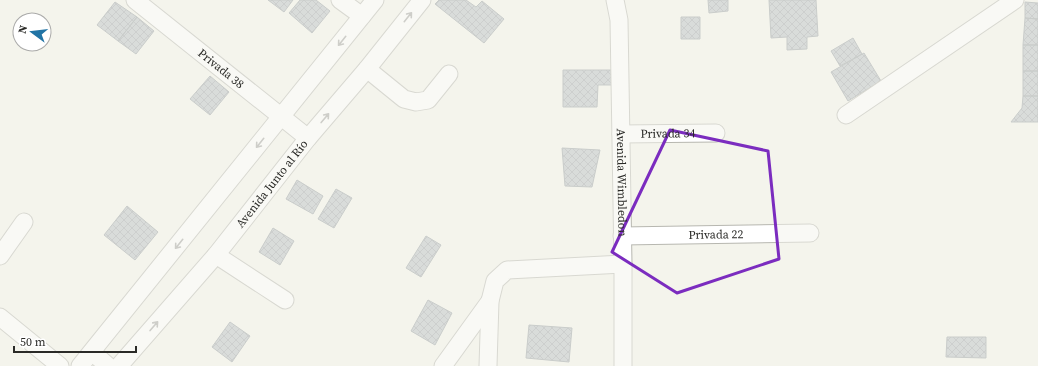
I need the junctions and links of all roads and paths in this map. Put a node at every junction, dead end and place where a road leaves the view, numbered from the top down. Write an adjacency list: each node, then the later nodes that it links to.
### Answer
1 (135, 0): 11 (street, Privada 38)
2 (340, 0): 7 (street)
3 (375, 0): 7 (street)
4 (422, 0): 8 (street, Avenida Junto al Río, one-way to 4)
5 (614, 0): 13 (street, Avenida Wimbledon)
6 (1015, 0): 10 (street)
7 (362, 16): 11 (street, one-way to 11)
8 (367, 69): 9 (street); 14 (street, Avenida Junto al Río, one-way to 8)
9 (449, 74)
10 (846, 115)
11 (281, 117): 14 (street, Privada 38); 24 (street, one-way to 24)
12 (716, 133): 13 (street, Privada 34)
13 (620, 134): 17 (street, Avenida Wimbledon)
14 (308, 138): 19 (street, Avenida Junto al Río)
15 (24, 222): 18 (street)
16 (810, 234): 17 (street, Privada 22)
17 (622, 236): 20 (street, Avenida Wimbledon)
18 (0, 256)
19 (216, 256): 21 (street); 28 (street, Avenida Junto al Río, one-way to 19)
20 (623, 264): 22 (street); 31 (street, Avenida Wimbledon)
21 (285, 300)
22 (490, 301): 29 (street); 30 (street)
23 (0, 317): 25 (street)
24 (92, 352): 26 (street); 27 (street)
25 (60, 366)
26 (80, 366)
27 (108, 366)
28 (119, 366)
29 (442, 366)
30 (488, 366)
31 (623, 366)

